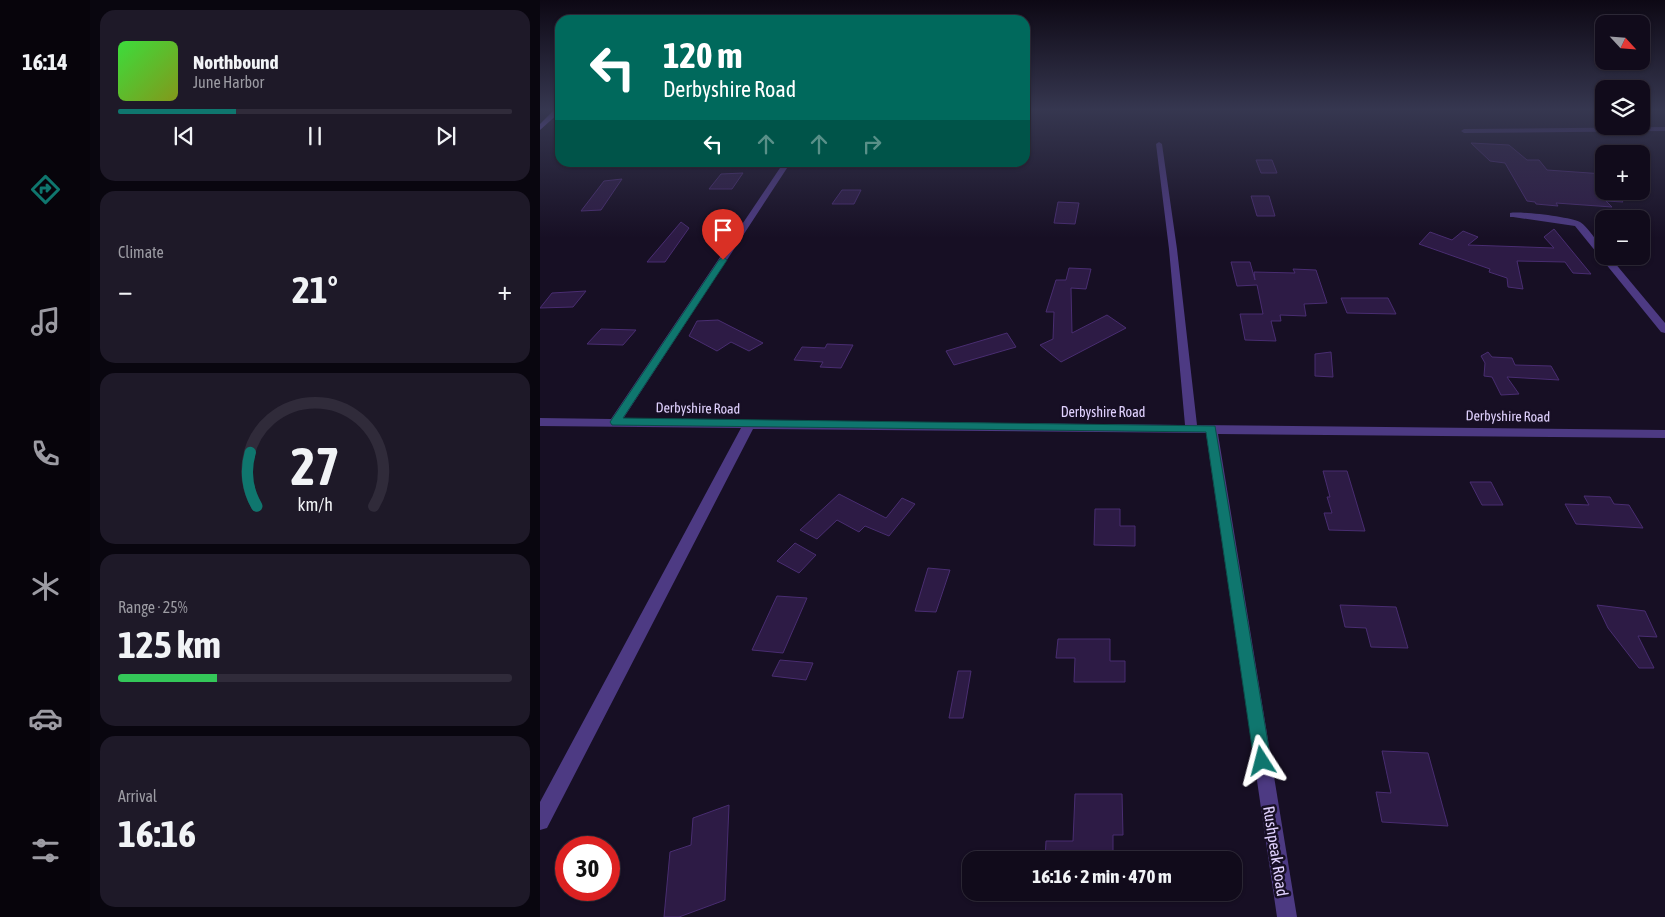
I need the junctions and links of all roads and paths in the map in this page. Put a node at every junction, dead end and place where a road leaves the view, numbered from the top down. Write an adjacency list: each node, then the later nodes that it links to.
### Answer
1 (1160, 152): 10 (street)
2 (785, 167): 8 (street)
3 (1513, 215): 4 (street)
4 (1595, 245)
5 (1611, 265): 6 (street)
6 (1665, 330)
7 (540, 422): 8 (street, Derbyshire Road)
8 (615, 422): 9 (street, Derbyshire Road)
9 (749, 424): 10 (street, Derbyshire Road); 13 (street)
10 (1191, 428): 11 (street, Derbyshire Road)
11 (1211, 428): 12 (street, Derbyshire Road); 14 (street, Rushpeak Road)
12 (1665, 434)
13 (540, 821)
14 (1287, 917)

